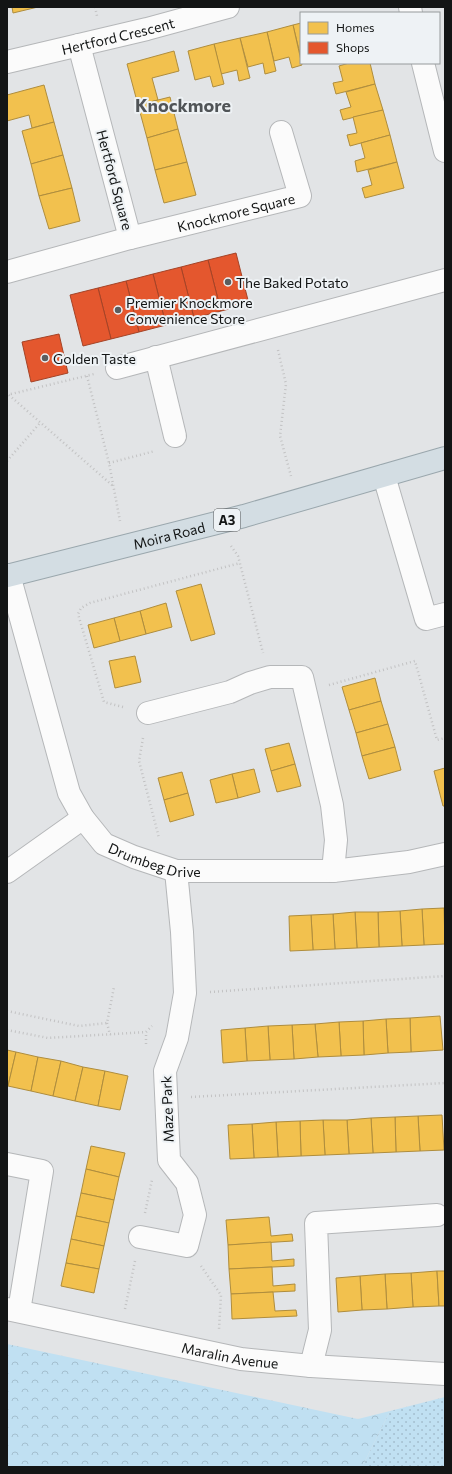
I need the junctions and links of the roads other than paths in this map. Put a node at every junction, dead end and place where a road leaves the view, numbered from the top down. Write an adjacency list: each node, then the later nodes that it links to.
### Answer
1 (228, 7): 2 (street, Hertford Crescent)
2 (79, 45): 3 (street, Hertford Crescent); 7 (street, Hertford Square)
3 (7, 62)
4 (423, 64): 6 (street)
5 (281, 132): 7 (street, Knockmore Square)
6 (445, 151)
7 (130, 238): 8 (street, Hertford Square)
8 (7, 272)
9 (445, 280): 10 (street)
10 (156, 357): 11 (street); 12 (street)
11 (117, 368)
12 (175, 436)
13 (445, 458): 14 (highway, Moira Road / A3)
14 (384, 476): 15 (highway, Moira Road / A3); 16 (street)
15 (8, 576): 18 (street, Drumbeg Drive)
16 (445, 614)
17 (148, 713): 21 (street)
18 (83, 818): 20 (street, Drumbeg Drive); 22 (street)
19 (445, 854): 21 (street, Drumbeg Drive)
20 (166, 868): 21 (street, Drumbeg Drive); 25 (street, Maze Park)
21 (332, 870)
22 (7, 872)
23 (7, 1164): 26 (street, Maralin Avenue)
24 (437, 1214): 27 (street)
25 (140, 1237)
26 (13, 1310): 27 (street, Maralin Avenue)
27 (311, 1366): 28 (street, Maralin Avenue)
28 (445, 1374)

